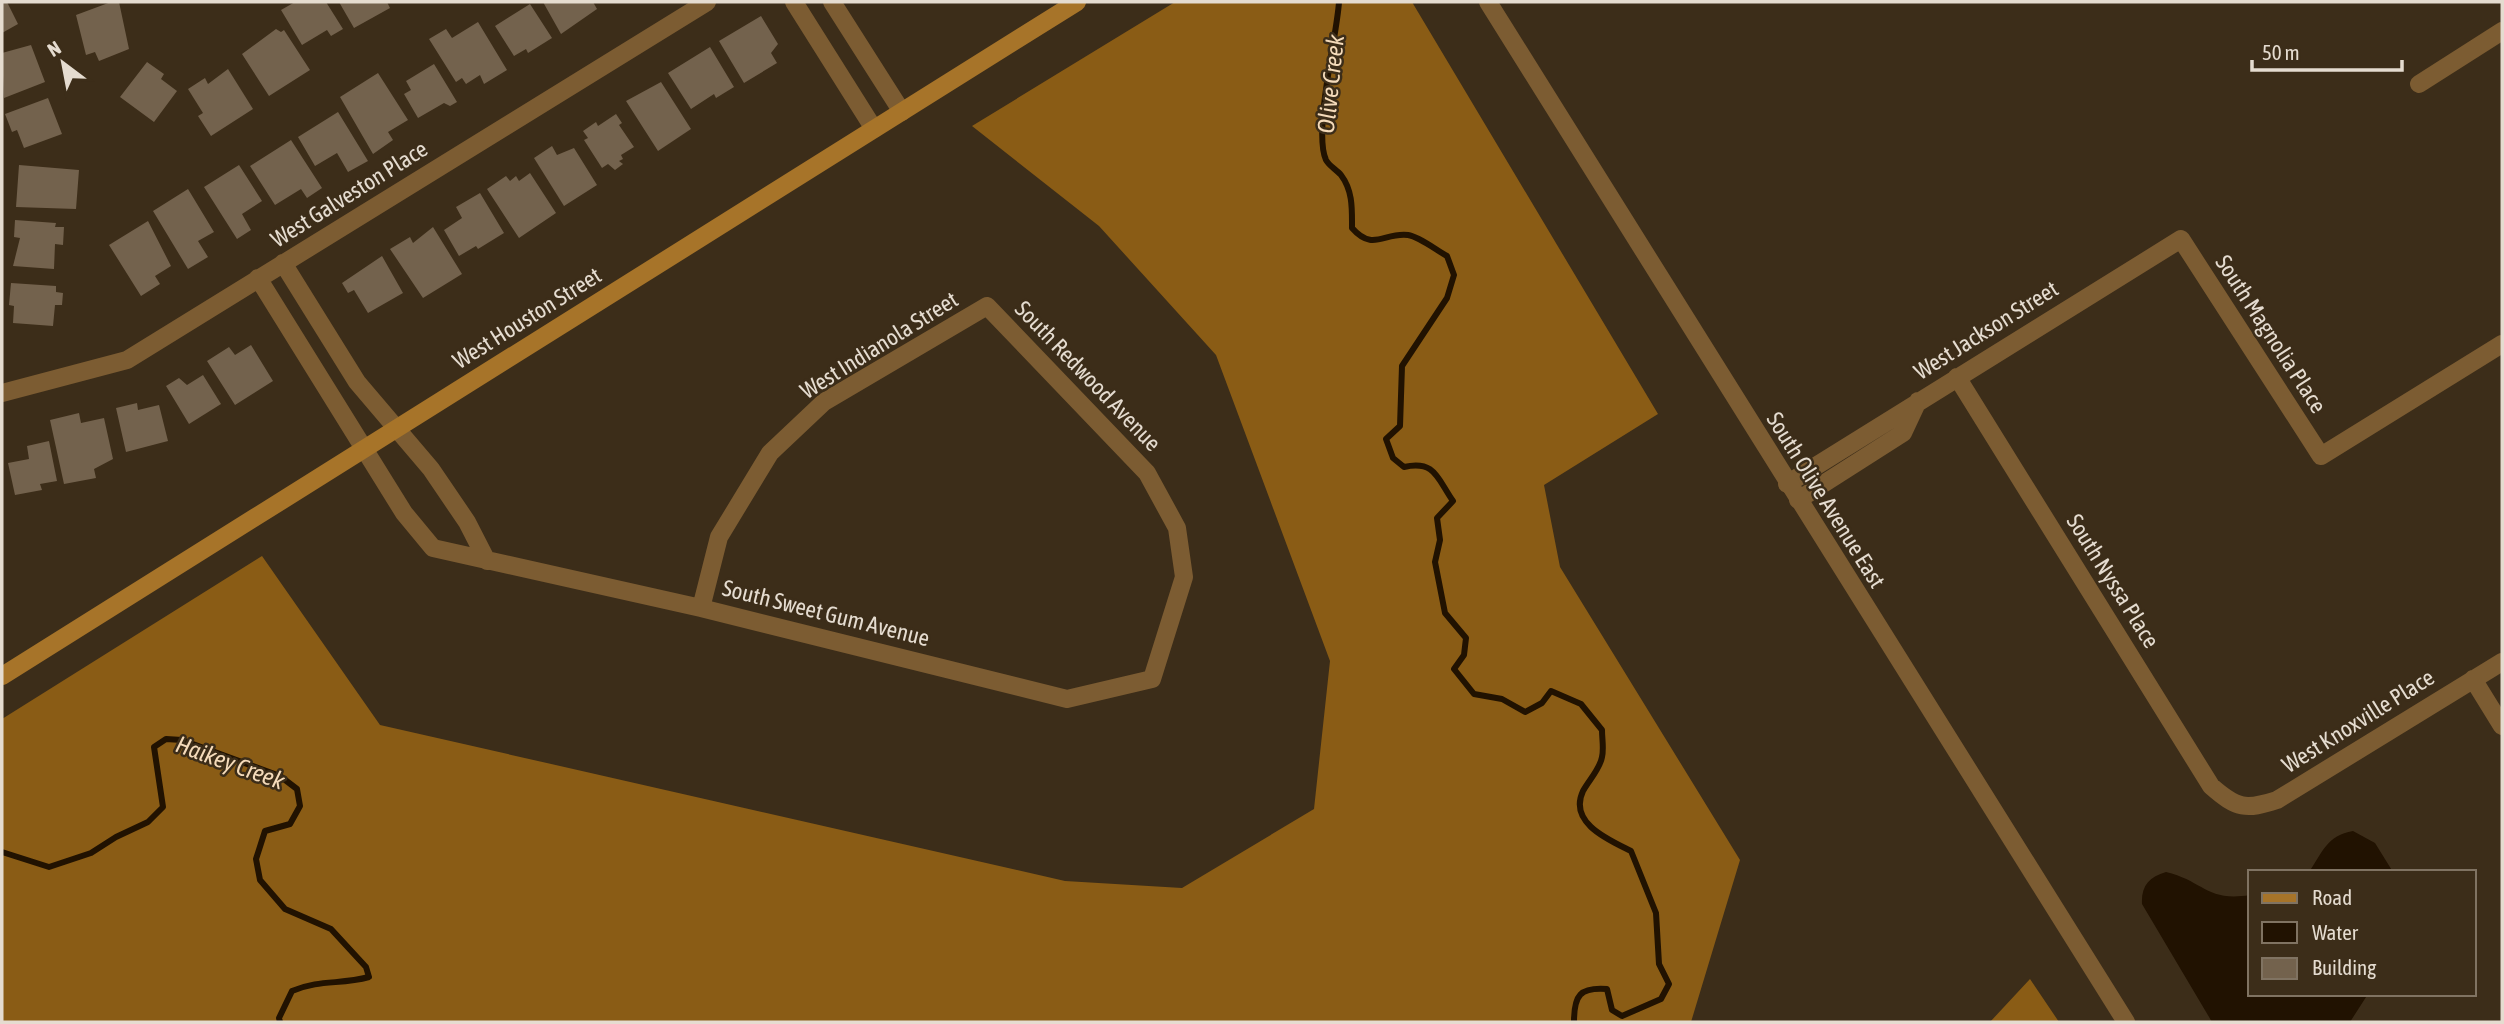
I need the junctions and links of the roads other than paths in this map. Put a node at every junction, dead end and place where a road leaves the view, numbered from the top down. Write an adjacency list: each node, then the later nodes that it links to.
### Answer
1 (707, 2): 11 (street, West Galveston Place)
2 (794, 2): 9 (street)
3 (832, 2): 8 (street)
4 (1077, 2): 8 (main road, West Houston Street)
5 (1488, 2): 20 (street, South Olive Avenue East)
6 (2502, 31): 7 (street)
7 (2419, 84)
8 (902, 111): 9 (main road, West Houston Street)
9 (874, 129): 18 (main road, West Houston Street)
10 (2181, 239): 14 (street, South Magnolia Place); 15 (street, West Jackson Street)
11 (283, 262): 12 (street, West Galveston Place); 18 (street)
12 (258, 278): 16 (street, West Galveston Place); 19 (street, South Sweet Gum Avenue)
13 (987, 306): 23 (street, West Indianola Street); 26 (street, South Redwood Avenue)
14 (2502, 344)
15 (1958, 377): 17 (street, West Jackson Street); 29 (street, South Nyssa Place)
16 (2, 393)
17 (1918, 401): 20 (street); 21 (street, West Jackson Street)
18 (397, 429): 19 (main road, West Houston Street); 22 (street)
19 (365, 449): 22 (street, South Sweet Gum Avenue); 25 (main road, West Houston Street)
20 (1787, 484): 21 (street, South Olive Avenue East)
21 (1797, 500): 30 (street, South Olive Avenue East)
22 (487, 561): 23 (street, South Sweet Gum Avenue)
23 (701, 608): 26 (street, South Sweet Gum Avenue)
24 (2502, 662): 27 (street, West Knoxville Place)
25 (2, 676)
26 (1152, 679)
27 (2473, 679): 28 (street); 29 (street, West Knoxville Place)
28 (2502, 726)
29 (2235, 804)
30 (2126, 1022)

